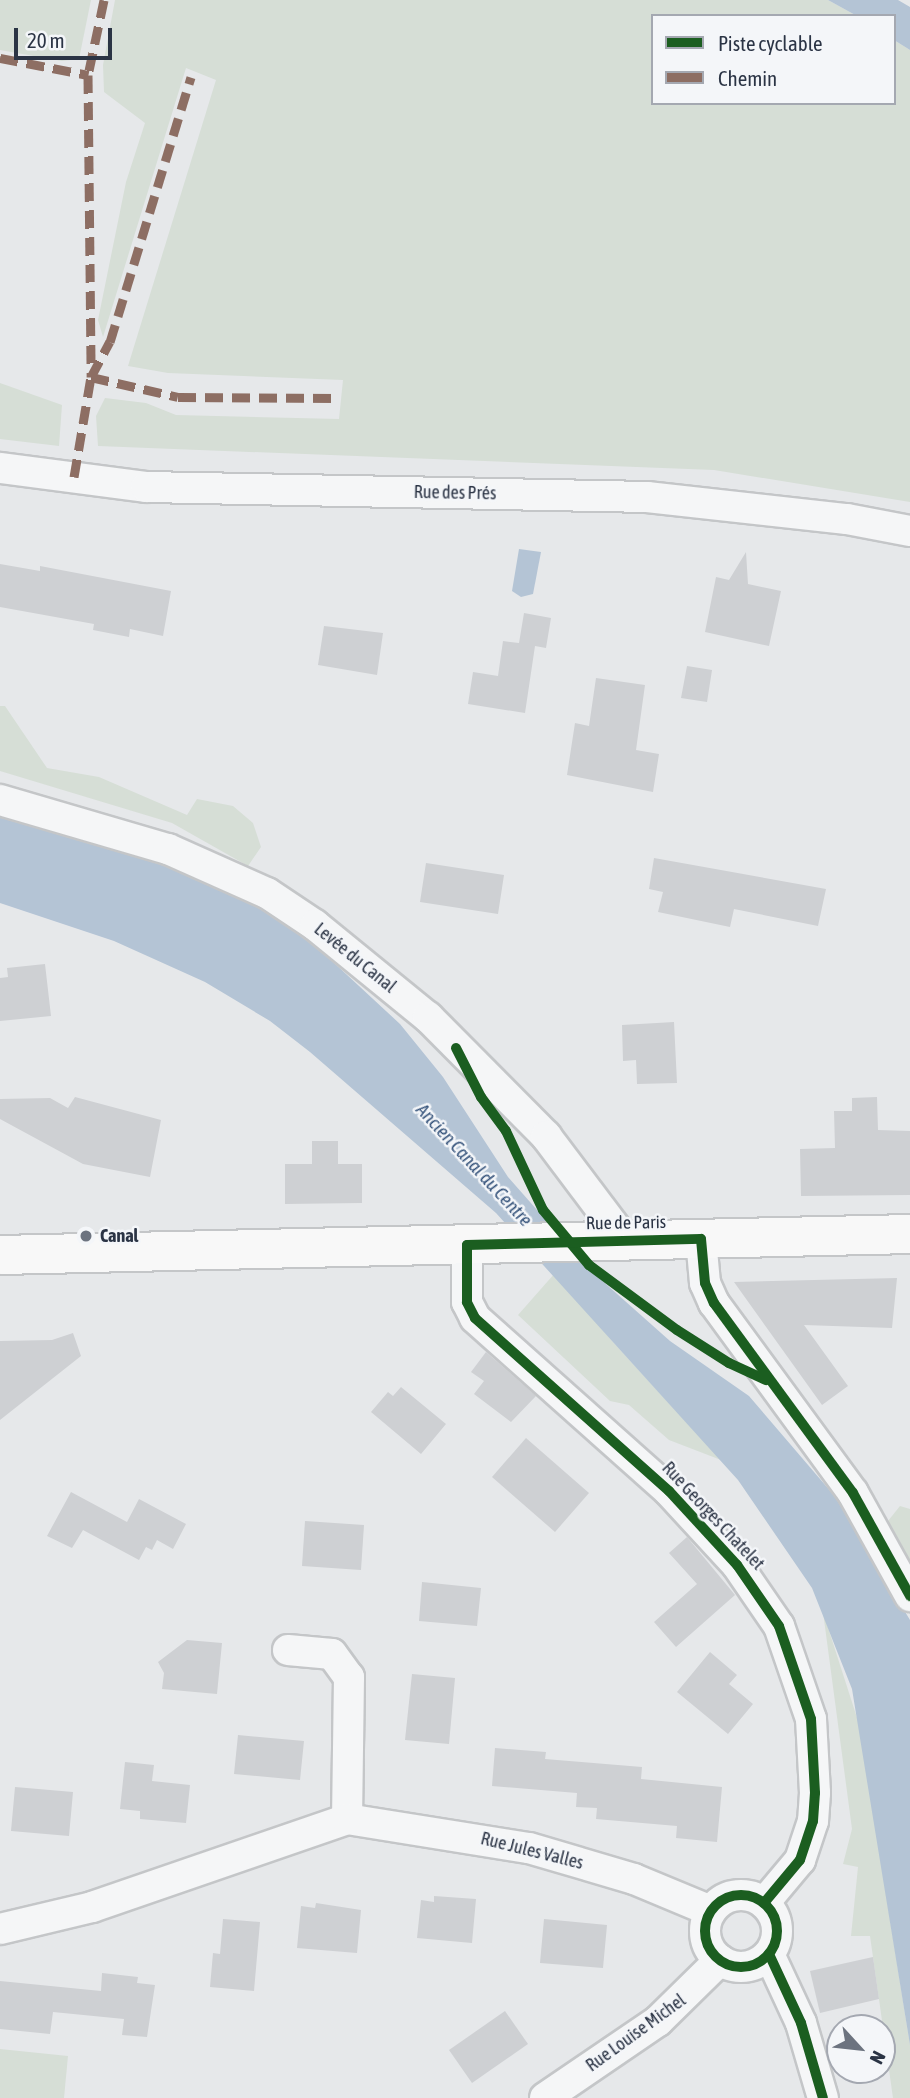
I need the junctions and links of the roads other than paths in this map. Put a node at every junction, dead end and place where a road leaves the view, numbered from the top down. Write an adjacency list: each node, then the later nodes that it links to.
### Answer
1 (0, 467): 2 (street, Rue des Prés)
2 (910, 531)
3 (0, 800): 6 (street, Levée du Canal)
4 (910, 1234): 5 (main road, Rue de Paris)
5 (701, 1239): 6 (main road, Rue de Paris); 9 (street)
6 (608, 1241): 7 (main road, Rue de Paris)
7 (472, 1245): 8 (main road, Rue de Paris); 12 (street, Rue Georges Chatelet)
8 (0, 1255)
9 (910, 1595)
10 (288, 1650): 11 (street)
11 (347, 1819): 13 (street, Rue Jules Valles); 14 (street, Rue Jules Valles)
12 (764, 1903): 13 (street); 15 (street)
13 (711, 1911): 16 (street)
14 (0, 1929)
15 (769, 1954): 16 (street); 18 (street)
16 (720, 1960): 17 (street, Rue Louise Michel)
17 (545, 2098)
18 (823, 2098)

